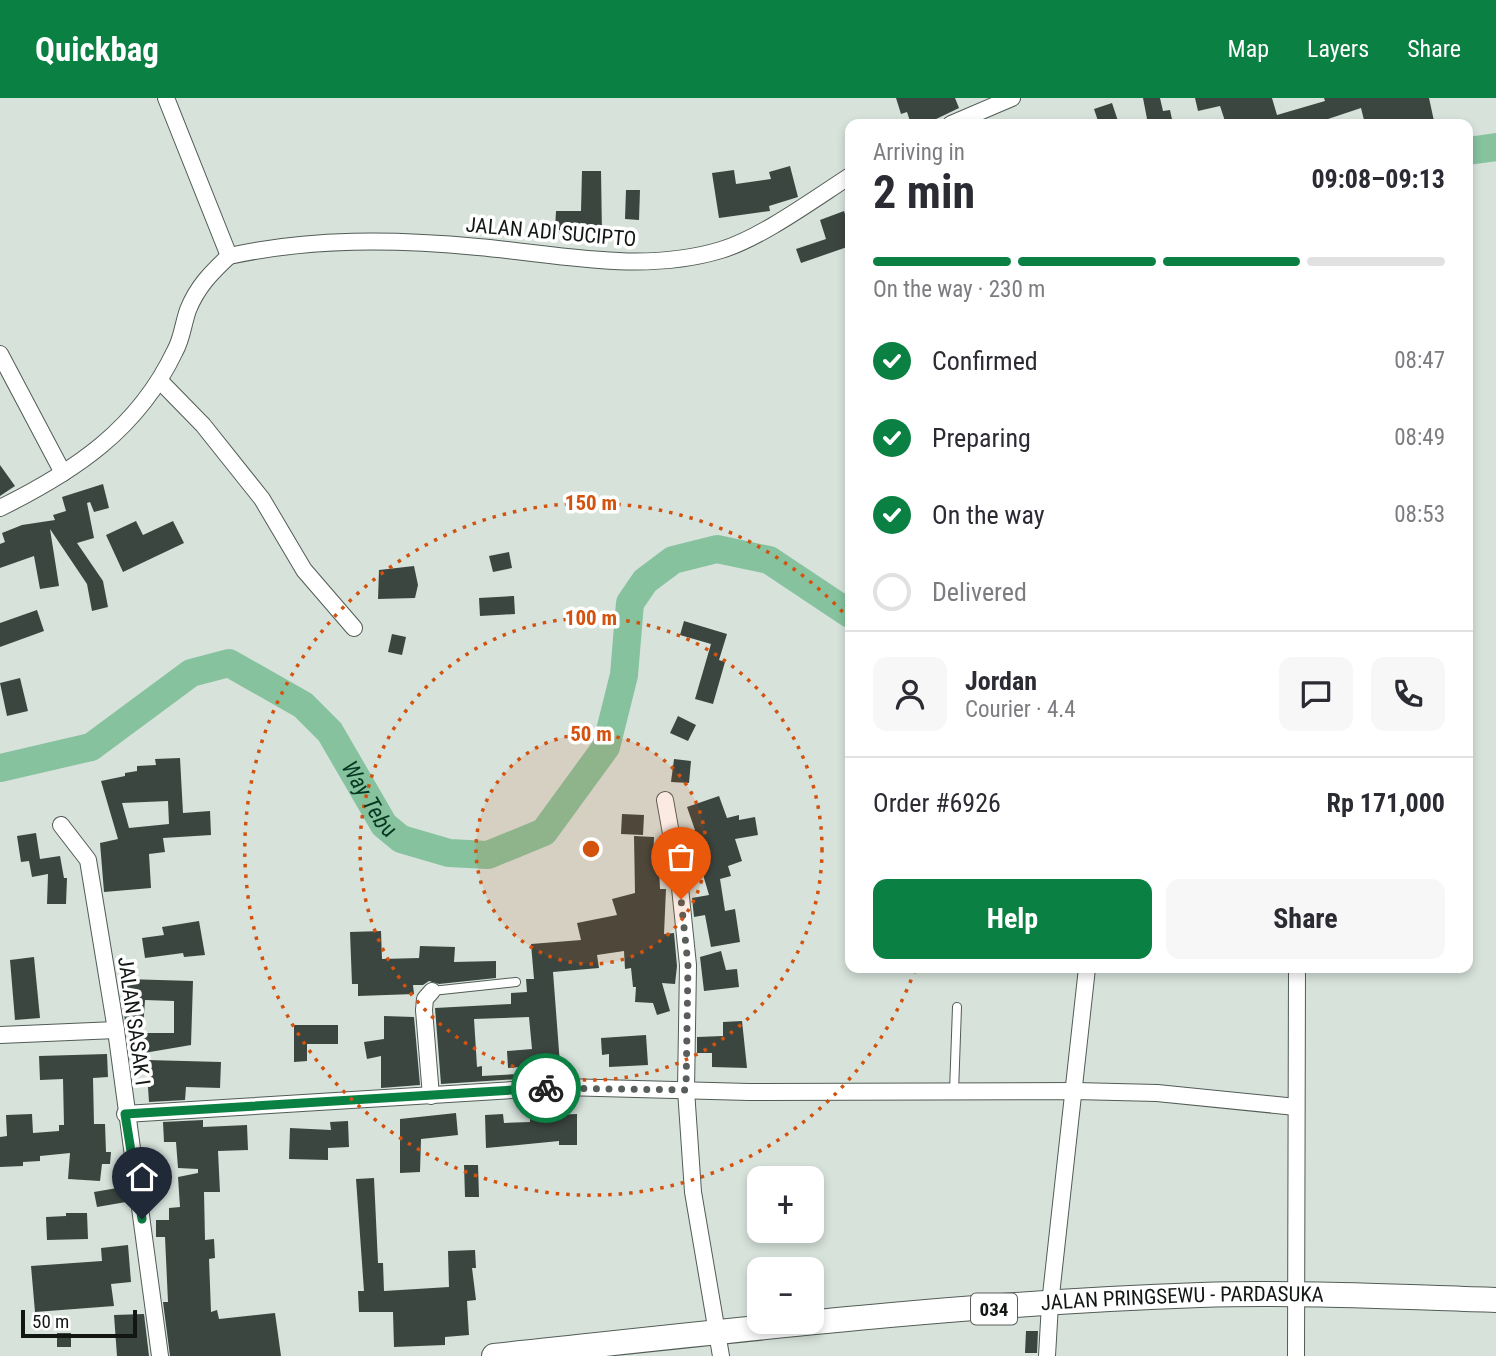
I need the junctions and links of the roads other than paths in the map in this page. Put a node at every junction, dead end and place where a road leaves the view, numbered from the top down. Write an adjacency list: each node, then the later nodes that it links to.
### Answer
1 (166, 98): 5 (street)
2 (1012, 98): 3 (street)
3 (963, 119)
4 (845, 179): 5 (street, JALAN ADI SUCIPTO)
5 (229, 256): 7 (street)
6 (0, 354): 8 (street)
7 (160, 381): 8 (street); 10 (street)
8 (63, 473): 9 (street)
9 (0, 508)
10 (354, 628)
11 (665, 800): 20 (street)
12 (61, 825): 18 (street, JALAN SASAK I)
13 (1087, 973): 21 (street)
14 (1297, 973): 24 (street)
15 (516, 982): 16 (lane)
16 (432, 990): 23 (street)
17 (957, 1007): 22 (lane)
18 (116, 1030): 19 (street); 25 (street, JALAN SASAK I)
19 (0, 1035)
20 (686, 1090): 22 (street); 23 (street); 29 (street)
21 (1075, 1091): 22 (street); 24 (street); 28 (street)
22 (954, 1092)
23 (431, 1097): 25 (street)
24 (1296, 1107): 26 (street)
25 (125, 1114): 31 (street, JALAN SASAK I)
26 (1296, 1294): 27 (main road, JALAN PRINGSEWU - PARDASUKA / 034); 28 (main road, JALAN PRINGSEWU - PARDASUKA / 034); 34 (street)
27 (1496, 1300)
28 (1050, 1304): 29 (main road, JALAN PRINGSEWU - PARDASUKA / 034); 33 (street)
29 (720, 1344): 30 (main road, JALAN PRINGSEWU - PARDASUKA / 034)
30 (586, 1351): 32 (main road, JALAN PRINGSEWU - PARDASUKA / 034)
31 (160, 1356)
32 (494, 1356)
33 (1047, 1356)
34 (1296, 1356)

